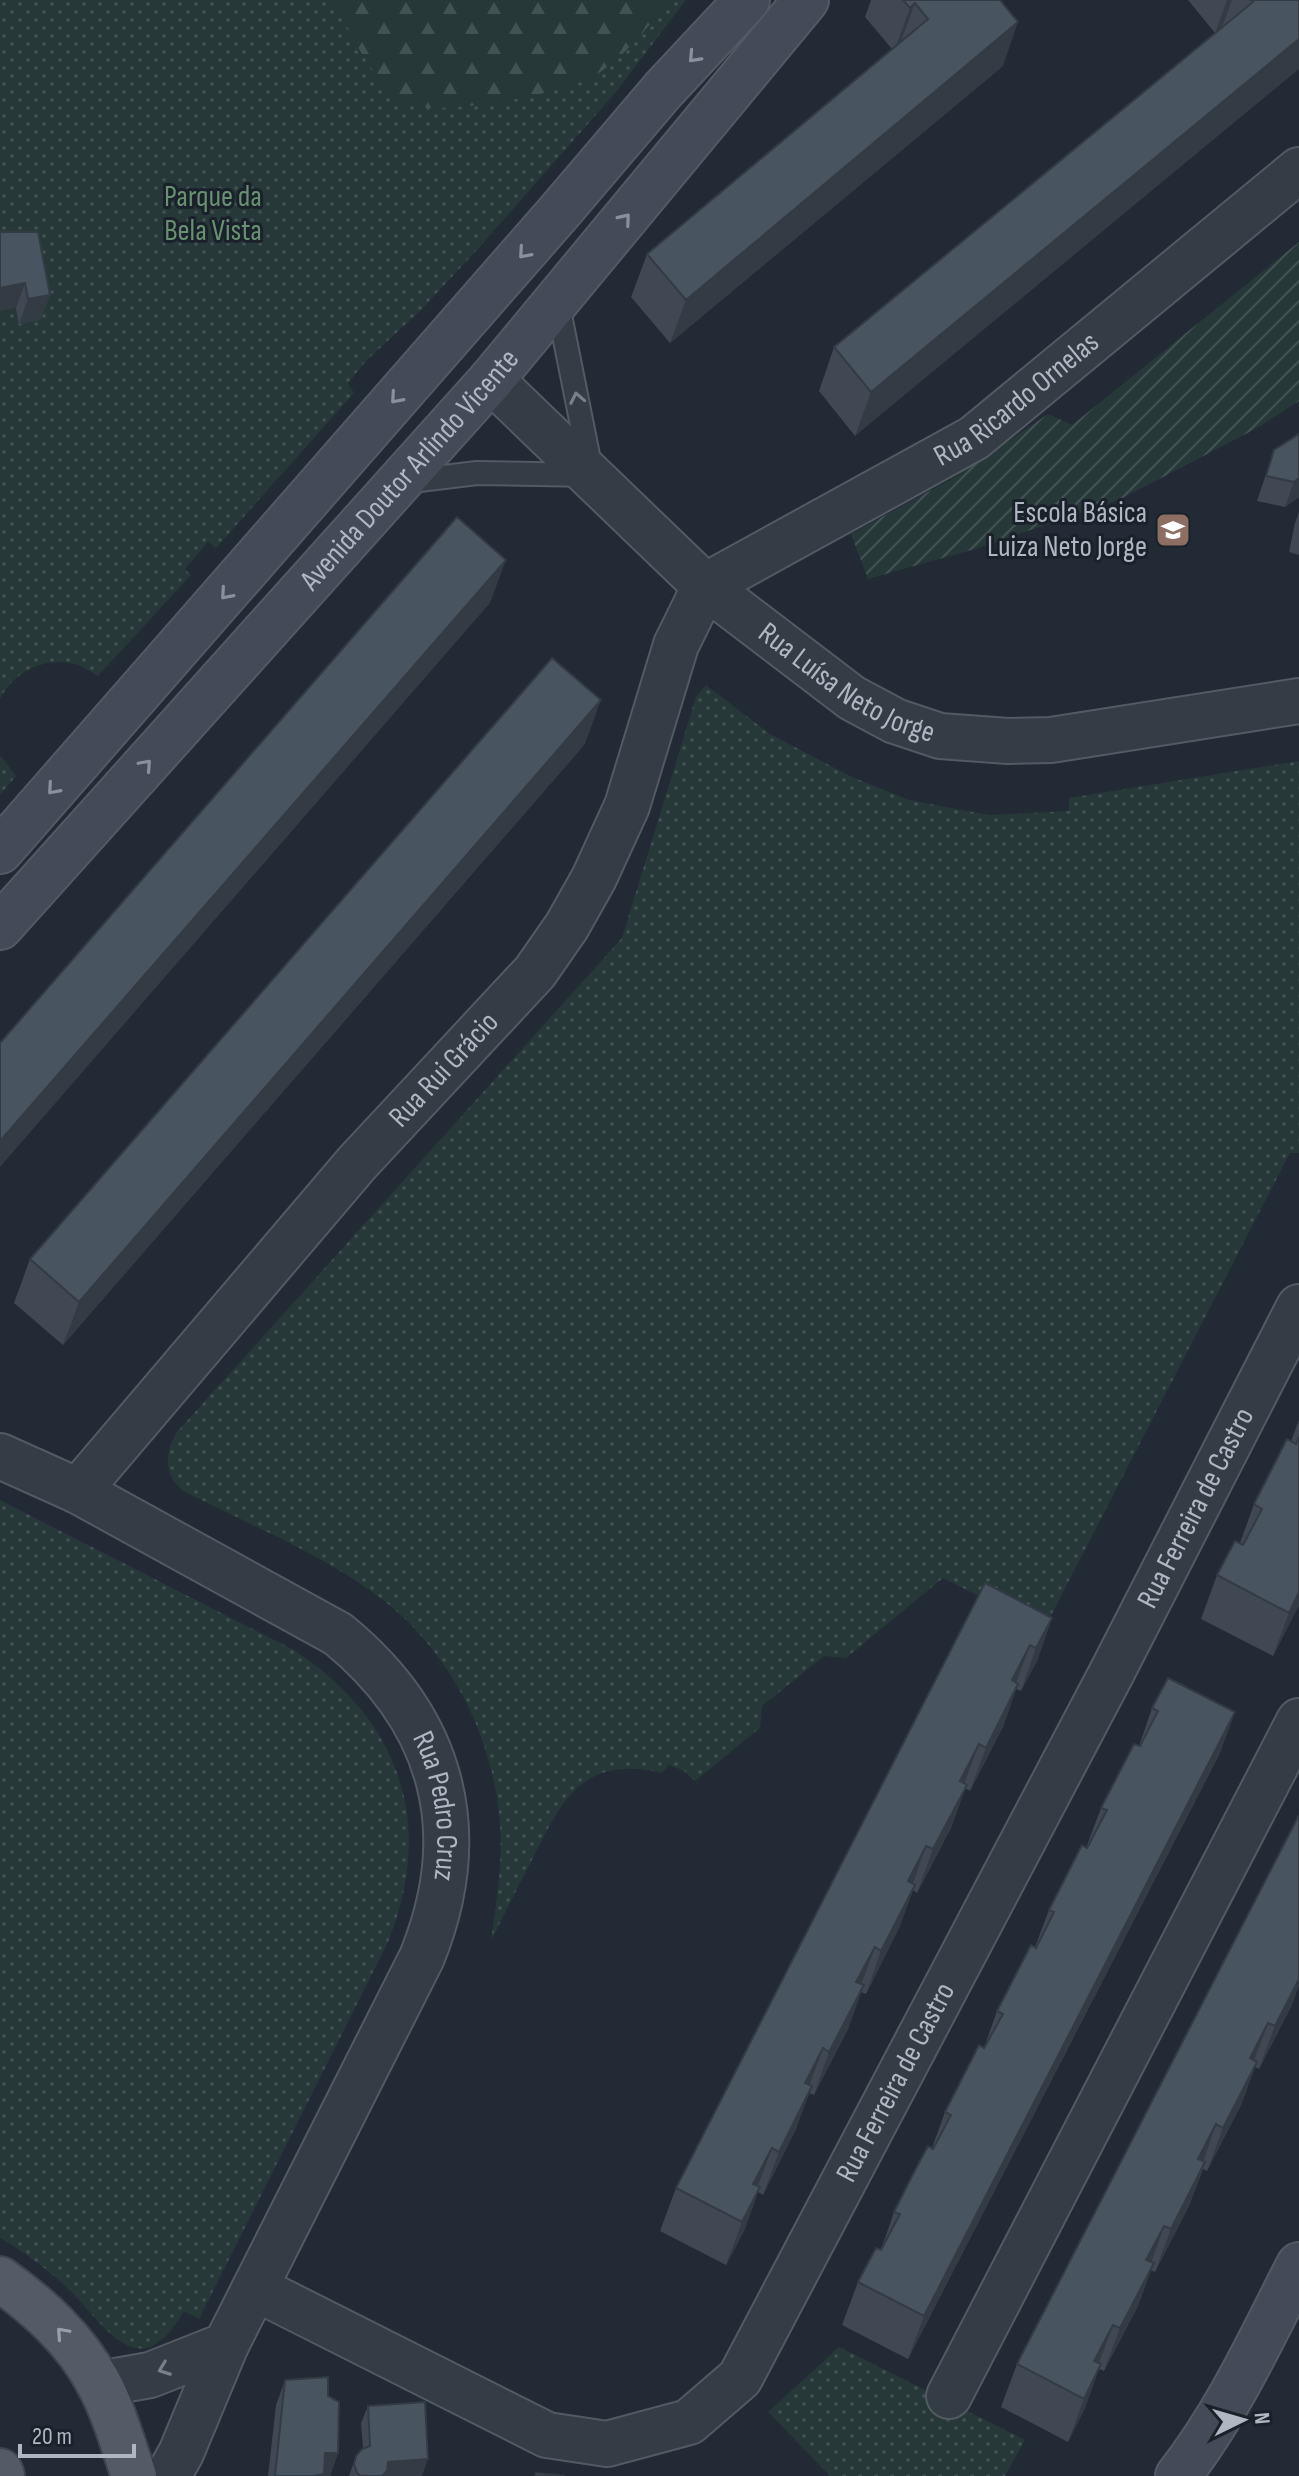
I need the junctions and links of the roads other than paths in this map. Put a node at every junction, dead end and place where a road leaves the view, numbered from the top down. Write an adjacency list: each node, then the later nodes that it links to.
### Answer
1 (747, 0): 5 (street, Avenida Doutor Arlindo Vicente, one-way to 5)
2 (806, 0): 4 (street, Avenida Doutor Arlindo Vicente, one-way to 2)
3 (1299, 170): 9 (street, Rua Ricardo Ornelas)
4 (557, 300): 6 (street, Avenida Doutor Arlindo Vicente); 7 (lane, one-way to 4)
5 (448, 340): 6 (street); 11 (street, Avenida Doutor Arlindo Vicente, one-way to 11)
6 (491, 380): 7 (street, Rua Luísa Neto Jorge); 8 (street, Avenida Doutor Arlindo Vicente)
7 (592, 475): 8 (lane); 9 (street, Rua Luísa Neto Jorge)
8 (399, 483): 12 (street, Avenida Doutor Arlindo Vicente, one-way to 8)
9 (705, 586): 10 (street, Rua Luísa Neto Jorge); 15 (street, Rua Rui Grácio)
10 (1299, 701)
11 (0, 851)
12 (0, 927)
13 (1299, 1307): 19 (street, Rua Ferreira de Castro)
14 (0, 1456): 15 (street, Rua Pedro Cruz)
15 (78, 1491): 19 (street, Rua Pedro Cruz)
16 (1299, 1721): 22 (street)
17 (1299, 2265): 25 (street)
18 (0, 2279): 21 (main road, one-way to 18)
19 (255, 2288): 20 (street, Rua Pedro Cruz)
20 (226, 2345): 21 (street, one-way to 21); 24 (street, Rua Pedro Cruz)
21 (99, 2384): 23 (main road)
22 (949, 2396)
23 (134, 2476)
24 (168, 2476)
25 (1178, 2476)

